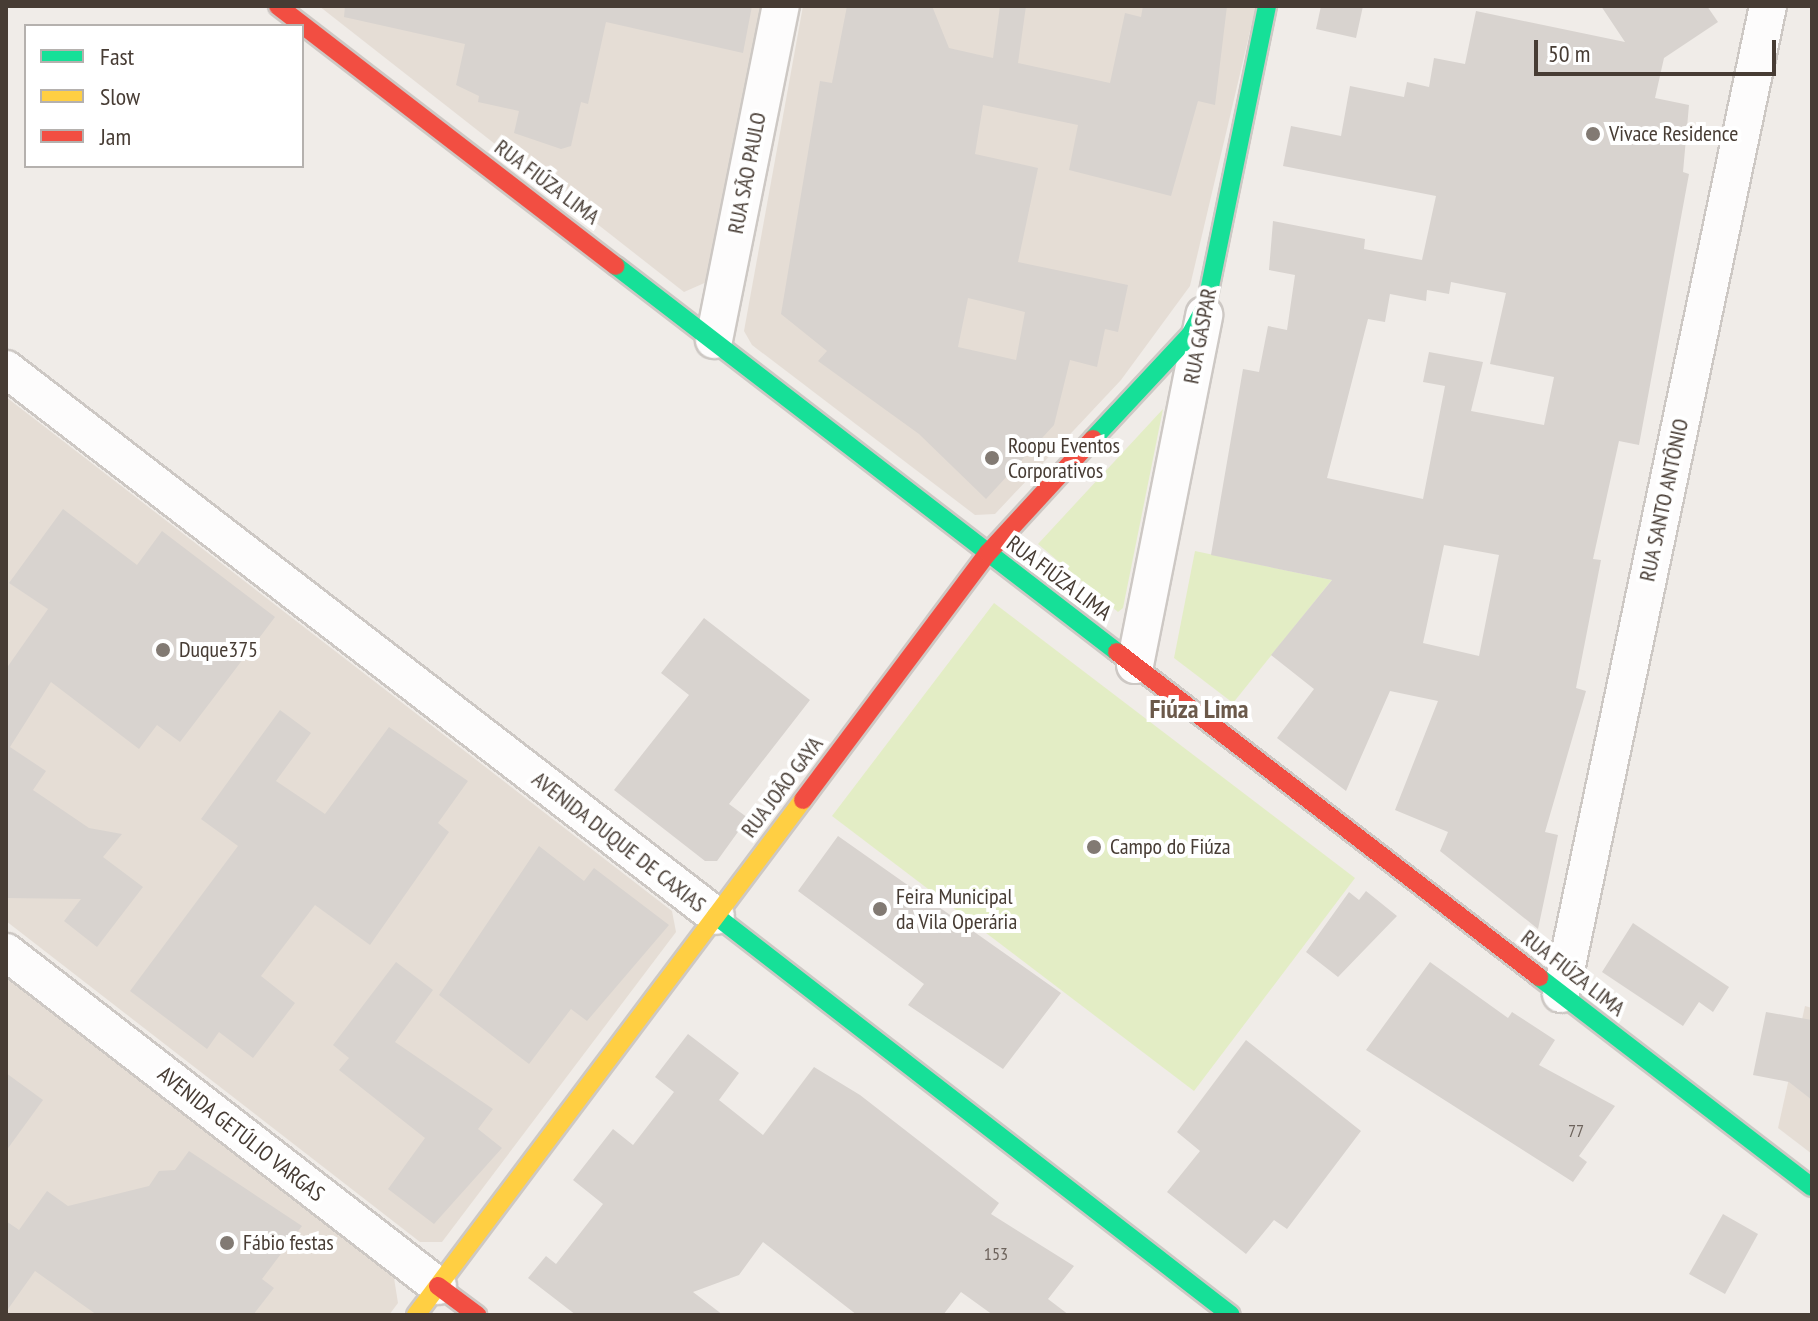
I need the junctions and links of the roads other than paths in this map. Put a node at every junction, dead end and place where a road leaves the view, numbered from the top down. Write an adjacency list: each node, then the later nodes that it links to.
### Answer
1 (781, 6): 6 (street, RUA SÃO PAULO)
2 (1267, 6): 5 (street, RUA GASPAR)
3 (1768, 6): 12 (street, RUA SANTO ANTÔNIO)
4 (290, 10): 6 (street, RUA FIÚZA LIMA)
5 (1206, 306): 8 (street, RUA JOÃO GAYA); 9 (street, RUA GASPAR)
6 (714, 340): 8 (street, RUA FIÚZA LIMA)
7 (6, 369): 10 (street, AVENIDA DUQUE DE CAXIAS)
8 (988, 553): 9 (street, RUA FIÚZA LIMA); 10 (street, RUA JOÃO GAYA)
9 (1135, 665): 12 (street, RUA FIÚZA LIMA)
10 (716, 916): 14 (street, RUA JOÃO GAYA); 17 (street, AVENIDA DUQUE DE CAXIAS)
11 (6, 952): 14 (street, AVENIDA GETÚLIO VARGAS)
12 (1561, 994): 13 (street, RUA FIÚZA LIMA)
13 (1812, 1187)
14 (438, 1286): 15 (street, RUA JOÃO GAYA); 16 (street, AVENIDA GETÚLIO VARGAS)
15 (416, 1315)
16 (477, 1315)
17 (1231, 1315)

